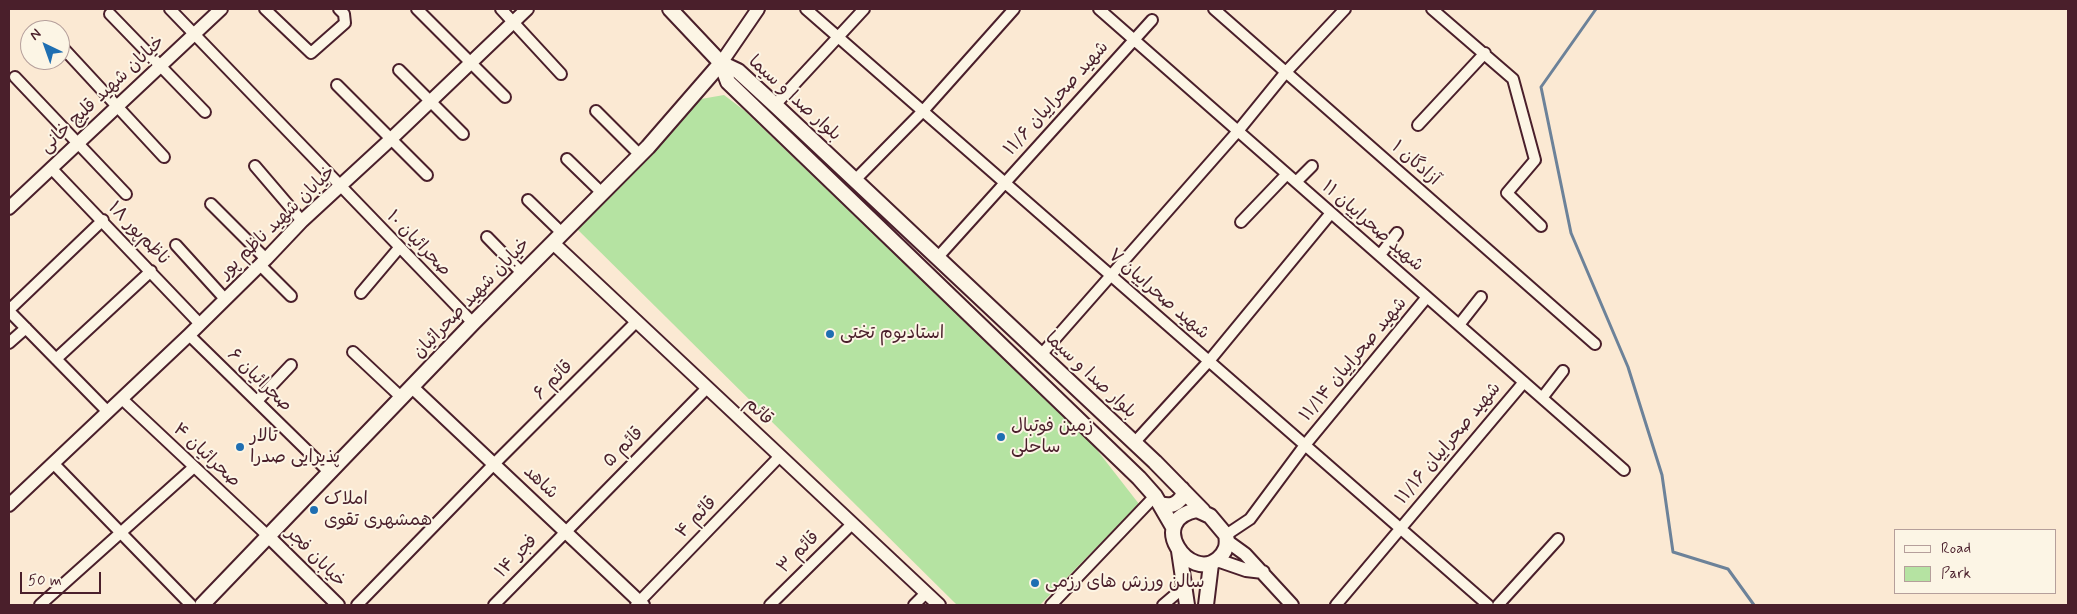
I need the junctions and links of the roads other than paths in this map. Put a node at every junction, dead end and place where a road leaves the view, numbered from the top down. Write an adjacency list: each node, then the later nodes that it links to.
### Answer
1 (170, 9): 20 (street, صحرائیان ۱۰)
2 (221, 9): 20 (street, خیابان شهید قلیچ خانی)
3 (265, 9): 4 (street)
4 (340, 9)
5 (500, 9): 19 (street)
6 (527, 9): 19 (street, خیابان شهید ناظم پور)
7 (670, 9): 26 (main road)
8 (758, 9): 26 (street, خیابان شهید صحرائیان)
9 (806, 9): 21 (street, شهید صحراییان ۷)
10 (864, 9): 21 (street)
11 (1014, 9): 38 (street)
12 (1099, 9): 22 (street, شهید صحراییان ۱۱)
13 (1214, 9): 29 (street, آزادگان ۱)
14 (1344, 9): 29 (street)
15 (1432, 9): 23 (street)
16 (417, 10): 25 (street)
17 (110, 14): 27 (street)
18 (1152, 20): 22 (street, شهید صحراییان ۱۱/۶)
19 (513, 22): 25 (street, خیابان شهید ناظم پور); 30 (street)
20 (194, 34): 27 (street, خیابان شهید قلیچ خانی); 56 (street, صحرائیان ۱۰)
21 (839, 37): 35 (street); 38 (street, شهید صحراییان ۷)
22 (1133, 39): 41 (street, شهید صحراییان ۱۱); 54 (street, شهید صحراییان ۱۱/۶)
23 (1485, 53): 40 (street); 66 (street)
24 (70, 56): 36 (street)
25 (471, 63): 33 (street); 34 (street, خیابان شهید ناظم پور)
26 (721, 64): 35 (main road, بلوار صدا و سیما); 45 (main road, خیابان شهید صحرائیان); 115 (main road, بلوار صدا و سیما)
27 (160, 66): 36 (street, خیابان شهید قلیچ خانی); 39 (street)
28 (399, 70): 34 (street)
29 (1286, 72): 41 (street); 91 (street, آزادگان ۱)
30 (561, 74)
31 (15, 77): 44 (street)
32 (337, 85): 43 (street)
33 (505, 97)
34 (430, 102): 42 (street); 43 (street, خیابان شهید ناظم پور)
35 (775, 104): 53 (main road, بلوار صدا و سیما)
36 (117, 107): 44 (street, خیابان شهید قلیچ خانی); 46 (street)
37 (596, 111): 45 (street)
38 (923, 111): 53 (street); 54 (street, شهید صحراییان ۷)
39 (205, 112)
40 (1418, 125)
41 (1238, 131): 51 (street, شهید صحراییان ۱۱); 77 (street)
42 (463, 134)
43 (391, 139): 52 (street); 56 (street, خیابان شهید ناظم پور)
44 (78, 144): 50 (street, خیابان شهید قلیچ خانی); 57 (street)
45 (640, 155): 58 (main road, خیابان شهید صحرائیان)
46 (164, 157)
47 (566, 158): 58 (street)
48 (255, 166): 64 (street)
49 (1312, 166): 55 (street)
50 (51, 168): 61 (street, خیابان شهید قلیچ خانی); 63 (street, ناظم‌پور ۱۸)
51 (1287, 174): 55 (street, شهید صحراییان ۱۱); 65 (street)
52 (427, 175)
53 (855, 180): 73 (main road, بلوار صدا و سیما)
54 (1004, 182): 73 (street, شهید صحراییان ۱۱/۶); 77 (street, شهید صحراییان ۷)
55 (1296, 182): 62 (street, شهید صحراییان ۱۱)
56 (340, 186): 64 (street, خیابان شهید ناظم پور); 71 (street, صحرائیان ۱۰)
57 (126, 194)
58 (603, 194): 69 (main road, خیابان شهید صحرائیان)
59 (528, 200): 69 (street)
60 (211, 204): 74 (street)
61 (9, 208)
62 (1331, 213): 72 (street, شهید صحراییان ۱۱); 95 (street)
63 (103, 220): 75 (street, ناظم‌پور ۱۸); 83 (street)
64 (302, 221): 74 (street, خیابان شهید ناظم پور)
65 (1242, 222)
66 (1541, 226)
67 (1397, 233): 72 (street)
68 (487, 237): 76 (street)
69 (558, 239): 76 (main road, خیابان شهید صحرائیان); 84 (street, قائم)
70 (176, 245): 82 (street)
71 (399, 248): 78 (street); 85 (street, صحرائیان ۱۰)
72 (1380, 255): 80 (street, شهید صحراییان ۱۱)
73 (938, 257): 93 (main road, بلوار صدا و سیما)
74 (263, 262): 79 (street); 82 (street, خیابان شهید ناظم پور)
75 (151, 270): 86 (street, ناظم‌پور ۱۸); 94 (street)
76 (523, 274): 85 (main road, خیابان شهید صحرائیان)
77 (1110, 275): 93 (street); 95 (street, شهید صحراییان ۷)
78 (361, 293)
79 (291, 296)
80 (1428, 297): 87 (street, شهید صحراییان ۱۱); 107 (street, شهید صحراییان ۱۱/۱۴)
81 (1481, 297): 87 (street)
82 (225, 299): 86 (street, خیابان شهید ناظم پور)
83 (9, 310): 88 (street)
84 (637, 321): 100 (street, قائم); 110 (street, قائم ۶)
85 (473, 323): 99 (main road, خیابان شهید صحرائیان)
86 (200, 324): 89 (street, خیابان شهید ناظم پور)
87 (1459, 325): 98 (street, شهید صحراییان ۱۱)
88 (26, 328): 90 (street); 94 (street)
89 (189, 335): 103 (street, خیابان شهید ناظم پور); 104 (street, صحرائیان ۶)
90 (9, 343)
91 (1595, 344)
92 (353, 352): 101 (street)
93 (1040, 356): 106 (main road, بلوار صدا و سیما)
94 (56, 360): 105 (street)
95 (1209, 361): 106 (street); 107 (street, شهید صحراییان ۷)
96 (291, 365): 104 (street)
97 (1563, 371): 102 (street)
98 (1524, 382): 102 (street, شهید صحراییان ۱۱); 120 (street, شهید صحراییان ۱۱/۱۶)
99 (412, 387): 101 (main road, خیابان شهید صحرائیان); 110 (street, شاهد)
100 (707, 388): 108 (street, قائم); 121 (street, قائم ۵)
101 (402, 398): 113 (main road, خیابان شهید صحرائیان)
102 (1542, 398): 112 (street, شهید صحراییان ۱۱)
103 (122, 399): 105 (street, خیابان شهید ناظم پور); 111 (street, صحرائیان ۴)
104 (256, 401): 113 (street, صحرائیان ۶)
105 (108, 412): 109 (street, خیابان شهید ناظم پور)
106 (1134, 443): 114 (main road, بلوار صدا و سیما)
107 (1305, 444): 120 (street, شهید صحراییان ۷); 124 (street, شهید صحراییان ۱۱/۱۴)
108 (779, 457): 118 (street, قائم); 131 (street, قائم ۴)
109 (54, 463): 116 (street, خیابان شهید ناظم پور); 122 (street)
110 (494, 464): 121 (street, شاهد); 136 (street, قائم ۶)
111 (194, 467): 122 (street); 123 (street, صحرائیان ۴)
112 (1624, 470)
113 (329, 472): 123 (main road, خیابان شهید صحرائیان)
114 (1182, 489): 115 (main road); 117 (main road, بلوار صدا و سیما)
115 (1157, 500): 119 (main road, بلوار صدا و سیما); 141 (street)
116 (9, 505)
117 (1203, 512): 119 (main road); 124 (main road)
118 (852, 525): 130 (street, قائم); 138 (street, قائم ۳)
119 (1173, 527): 126 (main road)
120 (1400, 528): 146 (street, شهید صحراییان ۱۱/۱۶); 147 (street, شهید صحراییان ۷)
121 (565, 531): 131 (street, شاهد); 137 (street, فجر ۱۴)
122 (122, 534): 132 (street); 133 (street)
123 (268, 536): 134 (main road, خیابان شهید صحرائیان); 135 (street, خیابان فجر)
124 (1227, 538): 127 (main road); 128 (street)
125 (1558, 539): 148 (street)
126 (1179, 551): 127 (main road); 129 (main road)
127 (1214, 562): 128 (street); 144 (main road)
128 (1262, 572): 145 (street)
129 (1183, 588): 142 (street); 143 (main road)
130 (926, 593): 139 (street); 140 (street, قائم)
131 (639, 604)
132 (40, 605)
133 (191, 605)
134 (202, 605)
135 (338, 605)
136 (356, 605)
137 (494, 605)
138 (770, 605)
139 (914, 605)
140 (939, 605)
141 (1050, 605)
142 (1163, 605)
143 (1186, 605)
144 (1206, 605)
145 (1292, 605)
146 (1336, 605)
147 (1488, 605)
148 (1498, 605)

